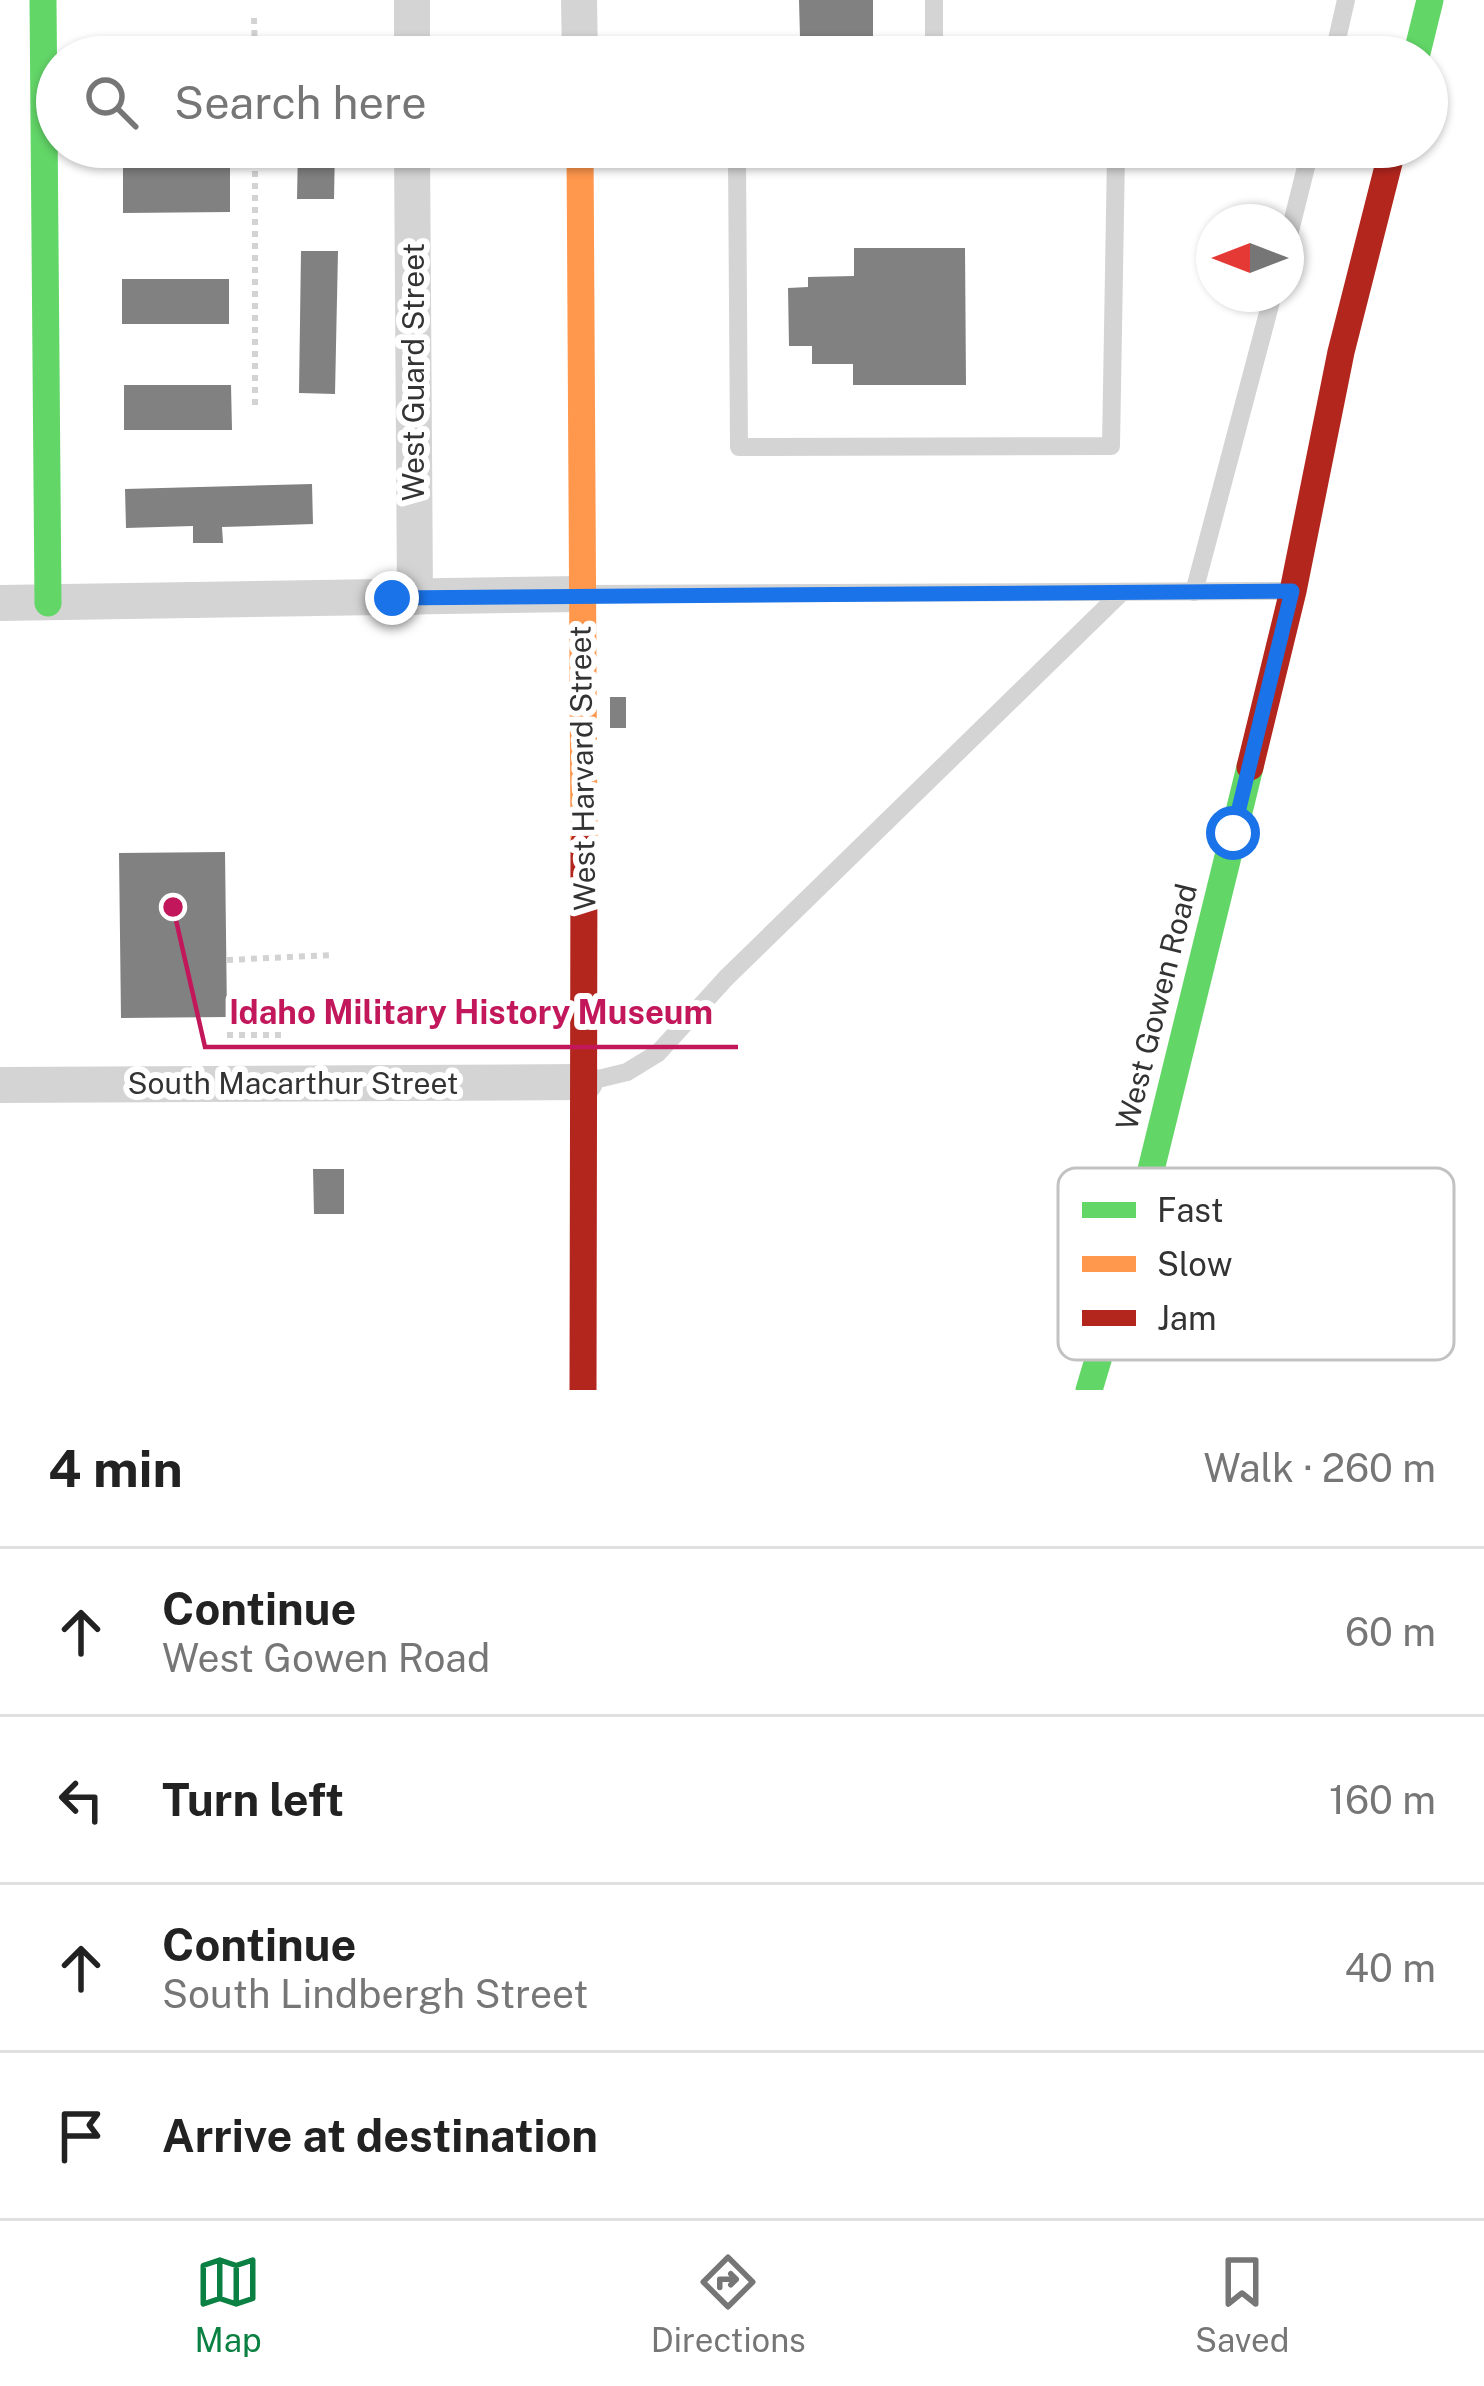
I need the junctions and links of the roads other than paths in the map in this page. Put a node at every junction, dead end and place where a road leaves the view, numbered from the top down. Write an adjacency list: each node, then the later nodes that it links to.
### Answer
1 (44, 0): 7 (street)
2 (412, 0): 8 (street)
3 (579, 0): 9 (street)
4 (934, 0): 10 (lane)
5 (1346, 0): 11 (lane)
6 (1430, 0): 12 (street)
7 (44, 36)
8 (412, 36)
9 (580, 36)
10 (934, 36)
11 (1338, 36)
12 (1421, 36)
13 (45, 168): 28 (street)
14 (412, 168): 26 (street, West Guard Street)
15 (580, 168): 25 (street, West Harvard Street)
16 (737, 168): 17 (lane)
17 (1116, 168)
18 (1306, 168): 20 (lane)
19 (1388, 168): 22 (street, West Gowen Road)
20 (1297, 204)
21 (1268, 312): 24 (lane)
22 (1292, 591): 24 (lane); 31 (street, West Gowen Road)
23 (1122, 592): 24 (lane); 25 (lane); 29 (lane)
24 (1194, 592)
25 (580, 594): 26 (street); 29 (street, West Harvard Street)
26 (415, 597): 28 (street)
27 (0, 603): 28 (street)
28 (48, 603)
29 (585, 1082): 30 (street, South Macarthur Street); 33 (street, West Harvard Street)
30 (0, 1085)
31 (1152, 1168)
32 (1099, 1360): 34 (street, West Gowen Road)
33 (583, 1390)
34 (1090, 1390)

